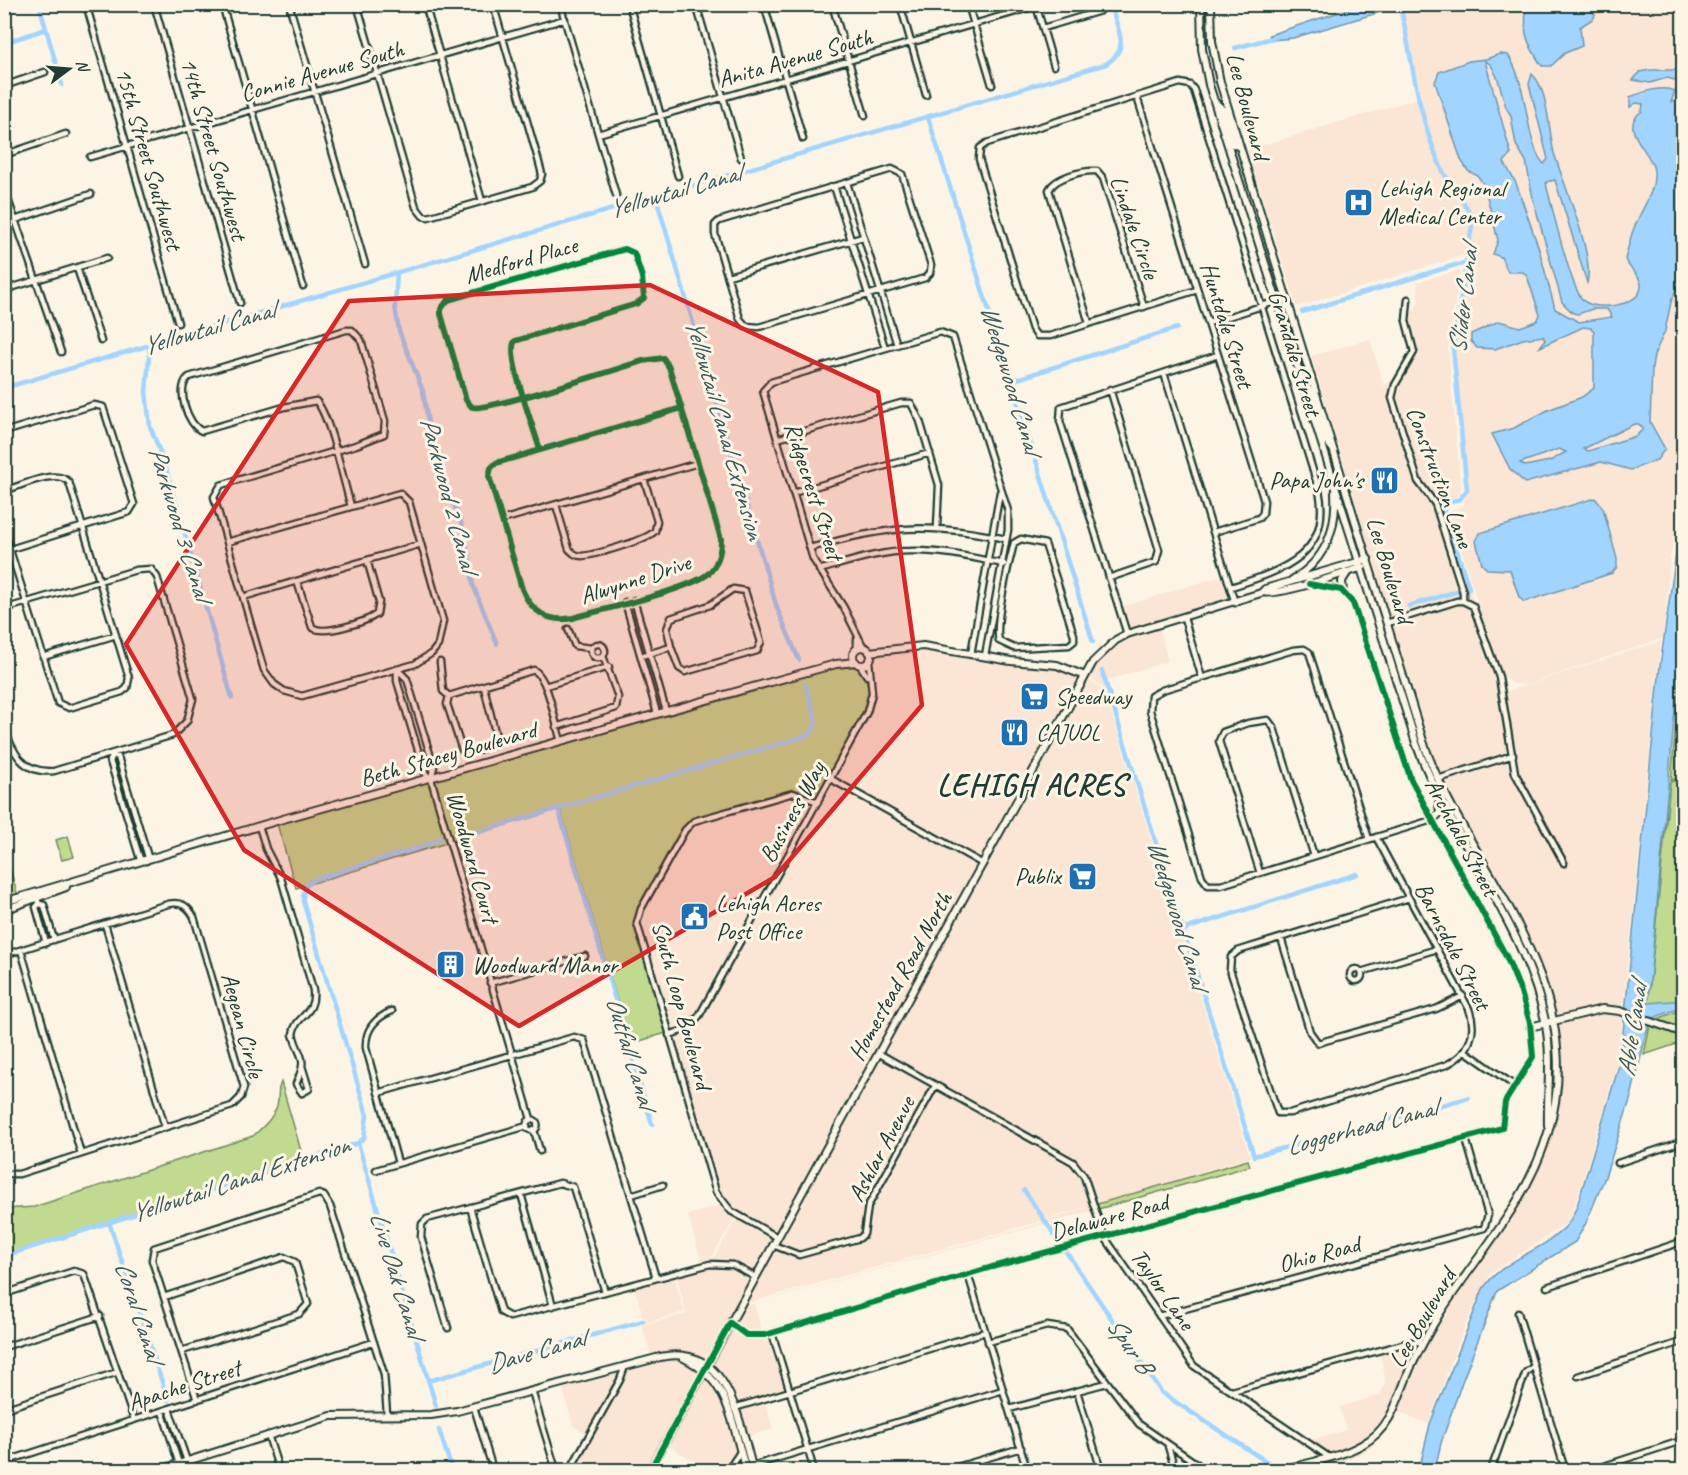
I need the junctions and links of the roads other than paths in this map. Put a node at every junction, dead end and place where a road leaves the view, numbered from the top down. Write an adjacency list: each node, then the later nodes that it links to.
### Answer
1 (86, 4): 44 (street, 15th Street Southwest)
2 (154, 4): 40 (street, 14th Street Southwest)
3 (222, 4): 37 (street)
4 (289, 4): 32 (street)
5 (357, 4): 28 (street)
6 (425, 4): 24 (street)
7 (493, 4): 22 (street)
8 (560, 4): 19 (street)
9 (629, 4): 38 (street)
10 (696, 4): 34 (street)
11 (764, 4): 29 (street)
12 (832, 4): 25 (street)
13 (900, 4): 23 (street)
14 (968, 4): 20 (street)
15 (1201, 4): 36 (main road, Lee Boulevard)
16 (1211, 4): 45 (main road, Lee Boulevard)
17 (1036, 5): 20 (street, Anita Avenue South); 21 (street)
18 (1100, 11): 21 (street)
19 (565, 19): 22 (street, Connie Avenue South); 42 (street)
20 (974, 25): 23 (street, Anita Avenue South); 30 (street)
21 (1043, 28): 26 (street)
22 (503, 38): 24 (street, Connie Avenue South); 55 (street)
23 (911, 43): 25 (street, Anita Avenue South); 33 (street)
24 (440, 56): 28 (street, Connie Avenue South); 55 (street)
25 (849, 61): 29 (street, Anita Avenue South); 39 (street)
26 (1054, 66)
27 (45, 72): 31 (street)
28 (377, 74): 32 (street, Connie Avenue South); 55 (street)
29 (786, 79): 34 (street, Anita Avenue South); 43 (street)
30 (992, 85)
31 (4, 86)
32 (315, 92): 37 (street, Connie Avenue South); 60 (street)
33 (926, 95)
34 (723, 97): 38 (street, Anita Avenue South); 48 (street)
35 (1137, 97): 66 (street, Huntdale Street); 73 (street, Grandale Street); 76 (street)
36 (1214, 101): 45 (main road); 71 (main road, Lee Boulevard)
37 (252, 111): 40 (street, Connie Avenue South); 64 (street)
38 (661, 116): 42 (street, Anita Avenue South); 49 (street)
39 (865, 116)
40 (189, 129): 44 (street, Connie Avenue South); 72 (street, 14th Street Southwest)
41 (66, 134): 46 (street)
42 (598, 134): 54 (street)
43 (803, 139)
44 (127, 146): 47 (street, Connie Avenue South); 75 (street, 15th Street Southwest)
45 (1240, 147): 69 (main road, Lee Boulevard)
46 (4, 155)
47 (90, 157)
48 (741, 158)
49 (678, 176)
50 (847, 183): 51 (street); 57 (street); 67 (street)
51 (834, 186): 58 (street); 62 (street)
52 (4, 188): 56 (street)
53 (91, 194): 56 (street)
54 (616, 195)
55 (482, 201)
56 (15, 220): 63 (street)
57 (863, 237): 58 (street); 67 (street)
58 (852, 240): 62 (street); 68 (street)
59 (107, 258): 61 (street)
60 (365, 264)
61 (77, 268): 63 (street); 78 (street)
62 (728, 276): 68 (street)
63 (36, 282): 65 (street); 81 (street)
64 (303, 286)
65 (4, 290)
66 (1197, 290): 74 (street); 77 (street, Huntdale Street)
67 (880, 291): 68 (street); 79 (street)
68 (868, 294): 80 (street)
69 (1287, 298): 71 (street); 90 (main road, Lee Boulevard)
70 (1408, 299): 131 (street, Construction Lane)
71 (1276, 301): 73 (street); 84 (main road, Lee Boulevard)
72 (240, 303)
73 (1262, 306): 77 (street); 126 (street, Grandale Street)
74 (1144, 307): 76 (street); 76 (street, Lindale Circle)
75 (178, 323)
76 (1089, 323)
77 (1208, 323): 82 (street, Huntdale Street)
78 (101, 341)
79 (897, 345): 80 (street); 97 (street)
80 (885, 348): 89 (street, Ridgecrest Street)
81 (61, 352)
82 (1218, 356): 83 (street); 106 (street, Huntdale Street)
83 (1164, 373): 85 (street); 106 (street)
84 (1302, 382): 90 (main road); 95 (main road, Lee Boulevard)
85 (1110, 389): 121 (street); 121 (street)
86 (524, 396): 86 (street, Medford Place); 87 (street, Alwynne Drive); 91 (street)
87 (682, 408): 91 (street); 94 (street, Alwynne Drive)
88 (4, 432): 103 (street)
89 (777, 439): 93 (street); 99 (street, Ridgecrest Street)
90 (1334, 449): 115 (main road, Lee Boulevard)
91 (540, 450): 102 (street, Alwynne Drive)
92 (335, 451): 92 (street); 101 (street); 109 (street)
93 (930, 453): 99 (street); 104 (street)
94 (698, 463): 96 (street); 130 (street, Alwynne Drive)
95 (1330, 471): 118 (main road, Lee Boulevard); 125 (main road)
96 (644, 479): 100 (street); 100 (street)
97 (1000, 490): 107 (street); 108 (street)
98 (4, 491): 103 (street)
99 (793, 493): 111 (street, Ridgecrest Street)
100 (556, 505): 102 (street)
101 (351, 506): 109 (street); 110 (street)
102 (502, 520): 132 (street, Alwynne Drive)
103 (83, 526): 112 (street); 122 (street)
104 (937, 528): 107 (street); 111 (street)
105 (4, 531): 112 (street)
106 (1214, 532): 126 (street)
107 (994, 537): 108 (street); 114 (street)
108 (1006, 539): 116 (street)
109 (227, 542): 129 (street)
110 (421, 544): 113 (street); 154 (street)
111 (810, 548): 119 (street, Ridgecrest Street)
112 (7, 550): 133 (street)
113 (367, 560): 123 (street); 123 (street)
114 (990, 561): 116 (street); 119 (street); 146 (street)
115 (1369, 562): 118 (main road, Homestead Road North); 137 (main road, Lee Boulevard)
116 (1001, 564): 117 (street); 138 (street)
117 (1010, 565): 139 (street); 139 (street)
118 (1360, 565): 120 (main road, Homestead Road North); 125 (main road, Homestead Road North); 155 (main road, Lee Boulevard)
119 (819, 570): 149 (street, Ridgecrest Street)
120 (1347, 572): 124 (main road, Homestead Road North); 128 (main road)
121 (1109, 578): 141 (street)
122 (99, 581): 133 (street); 142 (street); 168 (street)
123 (297, 581): 129 (street)
124 (1309, 584): 127 (main road, Homestead Road North); 128 (street)
125 (1280, 585): 127 (main road, Homestead Road North)
126 (1231, 586): 134 (street)
127 (1262, 592): 134 (main road, Homestead Road North)
128 (1343, 592): 176 (street, Archdale Street)
129 (243, 597): 154 (street)
130 (634, 600): 132 (street, Alwynne Drive); 145 (street)
131 (1463, 601): 137 (street); 169 (street, Construction Lane)
132 (625, 602): 148 (street)
133 (26, 603): 135 (street); 151 (street)
134 (1235, 603): 136 (main road, Homestead Road North)
135 (4, 609)
136 (1184, 618): 141 (main road, Homestead Road North); 157 (street)
137 (1387, 623): 162 (main road, Lee Boulevard)
138 (990, 625): 139 (street); 150 (street)
139 (998, 626)
140 (568, 629): 144 (street)
141 (1127, 634): 156 (main road, Homestead Road North)
142 (116, 635): 151 (street); 151 (street)
143 (671, 646): 143 (street); 145 (street)
144 (591, 648): 147 (street); 147 (street)
145 (649, 653): 148 (street); 163 (street)
146 (971, 654): 149 (main road, Beth Stacey Boulevard); 150 (main road, Beth Stacey Boulevard)
147 (603, 656): 153 (street)
148 (640, 656): 164 (street)
149 (862, 656): 158 (street); 158 (street, Business Way); 163 (main road, Beth Stacey Boulevard)
150 (985, 656): 156 (main road, Beth Stacey Boulevard)
151 (43, 657)
152 (440, 662): 161 (street)
153 (609, 667): 159 (street); 166 (street)
154 (397, 669): 170 (street); 170 (street)
155 (1392, 669): 162 (main road); 173 (main road, Lee Boulevard)
156 (1085, 676): 185 (main road, Homestead Road North)
157 (1202, 678): 180 (street); 186 (street)
158 (871, 684): 171 (street, Business Way)
159 (545, 686): 160 (street); 166 (street)
160 (484, 687): 161 (street); 161 (street)
161 (449, 696)
162 (1409, 697): 172 (main road, Lee Boulevard)
163 (666, 711): 164 (main road, Beth Stacey Boulevard)
164 (657, 714): 167 (main road, Beth Stacey Boulevard)
165 (4, 726): 168 (street)
166 (556, 726): 167 (street)
167 (561, 741): 170 (main road, Beth Stacey Boulevard)
168 (113, 755): 183 (street); 183 (street)
169 (1513, 755): 172 (street); 184 (street, Construction Lane)
170 (431, 779): 178 (main road, Beth Stacey Boulevard); 202 (street, Woodward Court)
171 (831, 779): 175 (street, Business Way); 185 (street)
172 (1438, 779): 173 (main road); 187 (main road, Lee Boulevard)
173 (1431, 782): 174 (main road, Lee Boulevard)
174 (1438, 796): 176 (main road); 177 (main road, Lee Boulevard)
175 (818, 802): 209 (street, Business Way); 209 (street, South Loop Boulevard)
176 (1432, 820): 177 (main road); 179 (street); 207 (street, Archdale Street)
177 (1451, 821): 181 (main road, Lee Boulevard)
178 (259, 826): 183 (main road, Beth Stacey Boulevard); 213 (street)
179 (1376, 837): 180 (street); 189 (street, Barnsdale Street)
180 (1369, 839): 182 (street)
181 (1461, 840): 187 (main road); 206 (main road, Lee Boulevard)
182 (1314, 856): 186 (street); 186 (street)
183 (146, 861): 188 (main road, Beth Stacey Boulevard)
184 (1564, 863)
185 (983, 864): 211 (main road, Homestead Road North)
186 (1260, 873)
187 (1490, 873): 205 (main road, Lee Boulevard)
188 (72, 884): 190 (main road, Beth Stacey Boulevard); 191 (main road, Beth Stacey Boulevard)
189 (1409, 898): 194 (street); 197 (street, Barnsdale Street)
190 (4, 902)
191 (38, 902): 192 (main road, Beth Stacey Boulevard); 195 (street); 196 (street)
192 (4, 910)
193 (105, 924): 195 (street, Aegean Circle); 219 (street); 219 (street, Aegean Circle)
194 (1281, 938): 203 (street); 210 (street)
195 (54, 940): 196 (street, Aegean Circle)
196 (46, 943): 198 (street, Aegean Circle)
197 (1437, 949): 201 (street); 203 (street, Barnsdale Street)
198 (21, 950): 199 (street, Aegean Circle); 226 (street)
199 (4, 956)
200 (585, 956): 202 (street)
201 (1361, 972)
202 (490, 982): 212 (street, Woodward Court)
203 (1463, 996): 210 (street, Barnsdale Street)
204 (392, 1011): 216 (street)
205 (1555, 1023): 206 (main road); 208 (main road); 222 (main road, Lee Boulevard)
206 (1546, 1024): 207 (main road); 222 (main road, Lee Boulevard)
207 (1530, 1027): 215 (street, Archdale Street)
208 (1683, 1033)
209 (669, 1035): 236 (street, South Loop Boulevard)
210 (1465, 1051): 215 (street)
211 (878, 1053): 214 (street, Ashlar Avenue); 236 (main road, Homestead Road North)
212 (512, 1055): 216 (street); 217 (street, Woodward Court); 233 (street)
213 (302, 1066): 213 (street)
214 (935, 1086): 235 (street, Taylor Lane); 238 (street, Ashlar Avenue)
215 (1515, 1086): 220 (street, Archdale Street)
216 (378, 1093): 227 (street)
217 (531, 1119): 218 (street); 221 (street, Woodward Court)
218 (527, 1126): 221 (street); 227 (street)
219 (165, 1127): 226 (street, Aegean Circle)
220 (1502, 1128): 223 (street, Delaware Road)
221 (534, 1130): 225 (street)
222 (1549, 1130): 257 (main road, Lee Boulevard)
223 (1466, 1139): 235 (street, Delaware Road); 249 (street, Ohio Road)
224 (1683, 1141): 228 (street)
225 (540, 1151)
226 (81, 1154): 230 (street, Aegean Circle)
227 (398, 1163): 229 (street)
228 (1618, 1163)
229 (376, 1170)
230 (4, 1174)
231 (663, 1185): 233 (street)
232 (521, 1194): 234 (street); 243 (street); 246 (street)
233 (631, 1195): 241 (street)
234 (470, 1207): 246 (street); 251 (street)
235 (1104, 1236): 239 (street, Delaware Road); 249 (street, Taylor Lane)
236 (777, 1237): 238 (main road, Homestead Road North)
237 (1683, 1241): 242 (street)
238 (773, 1245): 240 (main road, Homestead Road North)
239 (968, 1274): 252 (street); 253 (street, Delaware Road)
240 (755, 1277): 241 (street); 250 (main road, Homestead Road North)
241 (656, 1278): 243 (street)
242 (1547, 1287)
243 (604, 1292): 246 (street)
244 (4, 1294): 248 (street)
245 (164, 1297): 255 (street); 259 (street); 259 (street)
246 (553, 1306)
247 (1518, 1313): 261 (street)
248 (100, 1316): 258 (street); 263 (street)
249 (1159, 1316): 270 (street, Taylor Lane)
250 (730, 1323): 253 (street, Delaware Road); 262 (main road, Homestead Road North)
251 (448, 1328)
252 (985, 1332): 256 (street); 268 (street)
253 (772, 1333): 268 (street)
254 (1683, 1341): 264 (street)
255 (374, 1342): 271 (street, Apache Street); 278 (street)
256 (988, 1342): 265 (street); 266 (street)
257 (1423, 1342): 270 (street); 286 (main road, Lee Boulevard)
258 (4, 1347)
259 (182, 1351): 271 (street)
260 (625, 1366): 262 (main road); 267 (main road); 298 (street)
261 (1533, 1366): 309 (street); 310 (street)
262 (705, 1367): 273 (main road); 285 (main road); 299 (main road, Homestead Road North)
263 (118, 1372): 274 (street); 279 (street)
264 (1578, 1376)
265 (1107, 1383): 269 (street); 282 (street)
266 (1003, 1390): 276 (street); 283 (street)
267 (532, 1391): 272 (main road); 297 (street)
268 (790, 1391): 273 (street); 283 (street)
269 (1077, 1391): 276 (street); 304 (street)
270 (1232, 1391): 286 (street, Taylor Lane)
271 (197, 1400): 275 (street, Apache Street)
272 (474, 1407): 278 (main road); 296 (street)
273 (734, 1408): 291 (main road)
274 (4, 1409)
275 (169, 1409): 277 (street, Apache Street); 288 (street)
276 (1009, 1409): 284 (street)
277 (162, 1411): 279 (street, Apache Street); 290 (street)
278 (387, 1414): 280 (main road)
279 (134, 1420): 289 (street, Apache Street)
280 (268, 1435): 288 (main road); 293 (street)
281 (1683, 1440): 311 (street)
282 (1168, 1446): 305 (street); 306 (street)
283 (807, 1449): 291 (street); 301 (street)
284 (1021, 1449): 302 (street); 303 (street)
285 (740, 1452): 291 (main road); 300 (street)
286 (1329, 1457): 287 (main road, Lee Boulevard)
287 (1318, 1460): 307 (main road, Lee Boulevard); 308 (street)
288 (187, 1461): 290 (main road)
289 (4, 1462)
290 (179, 1464): 292 (main road)
291 (750, 1469)
292 (159, 1470)
293 (279, 1470)
294 (343, 1470): 295 (street)
295 (407, 1470)
296 (493, 1470)
297 (556, 1470)
298 (570, 1470)
299 (650, 1470)
300 (728, 1470)
301 (814, 1470)
302 (947, 1470)
303 (1027, 1470)
304 (1101, 1470)
305 (1175, 1470)
306 (1206, 1470)
307 (1281, 1470)
308 (1324, 1470)
309 (1491, 1470)
310 (1565, 1470)
311 (1592, 1470)

